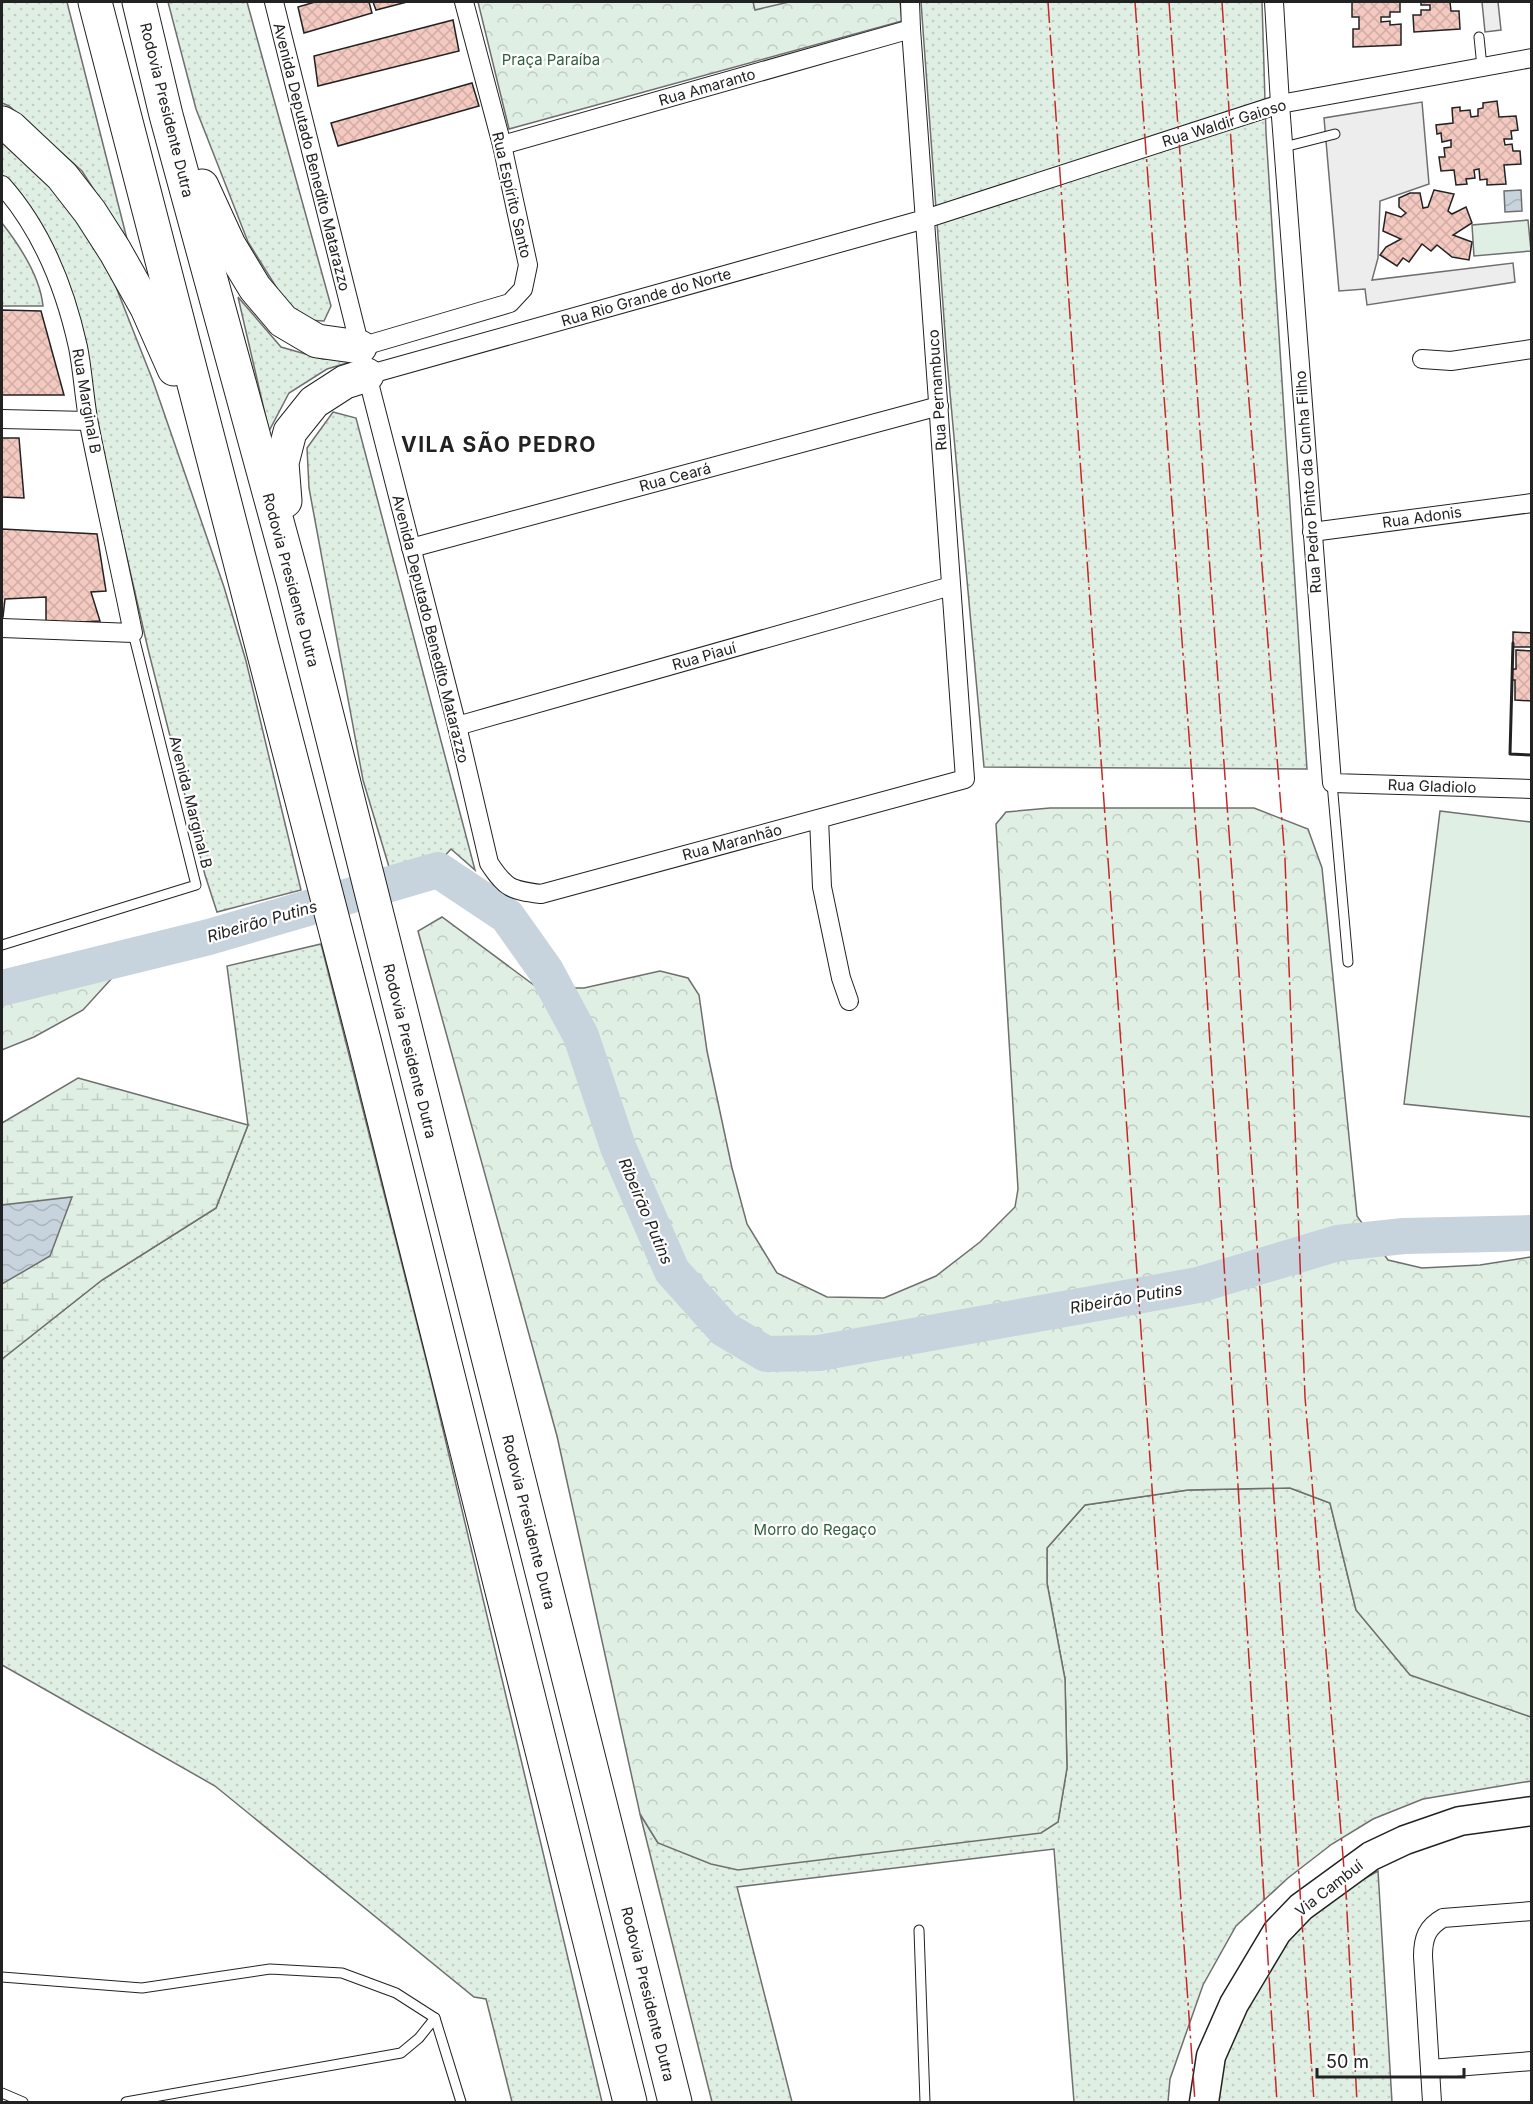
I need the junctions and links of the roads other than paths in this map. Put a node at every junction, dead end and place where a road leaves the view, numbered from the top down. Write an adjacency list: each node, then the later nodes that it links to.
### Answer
1 (95, 2): 25 (highway)
2 (139, 2): 12 (highway, Rodovia Presidente Dutra)
3 (274, 2): 21 (street, Avenida Deputado Benedito Matarazzo)
4 (464, 2): 15 (street, Rua Espírito Santo)
5 (910, 2): 7 (street, Rua Pernambuco)
6 (1274, 2): 11 (street, Rua Pedro Pinto da Cunha Filho)
7 (911, 29): 15 (street, Rua Amaranto); 18 (street, Rua Pernambuco)
8 (1479, 37): 10 (lane)
9 (1532, 58): 10 (street, Rua Waldir Gaioso)
10 (1482, 67): 11 (street, Rua Waldir Gaioso)
11 (1280, 104): 16 (street, Rua Pedro Pinto da Cunha Filho); 18 (street, Rua Waldir Gaioso)
12 (166, 115): 21 (highway); 29 (highway, Rodovia Presidente Dutra)
13 (2, 123): 25 (highway)
14 (1335, 134): 16 (lane)
15 (502, 145): 21 (street, Rua Espírito Santo)
16 (1284, 147): 27 (street, Rua Pedro Pinto da Cunha Filho)
17 (2, 185): 24 (street, Rua Marginal B)
18 (925, 219): 21 (street, Rua Rio Grande do Norte); 22 (street, Rua Pernambuco)
19 (1532, 349): 20 (street)
20 (1422, 359)
21 (364, 361): 28 (street, Avenida Deputado Benedito Matarazzo); 29 (highway)
22 (939, 406): 28 (street, Rua Ceará); 30 (street, Rua Pernambuco)
23 (2, 419): 24 (street)
24 (88, 421): 32 (street, Rua Marginal B)
25 (216, 466): 53 (highway)
26 (1532, 503): 27 (street, Rua Adonis)
27 (1312, 532): 35 (street, Rua Pedro Pinto da Cunha Filho)
28 (411, 548): 33 (street, Avenida Deputado Benedito Matarazzo)
29 (293, 580): 54 (highway, Rodovia Presidente Dutra)
30 (951, 586): 33 (street, Rua Piauí); 34 (street, Rua Pernambuco)
31 (2, 628): 32 (street)
32 (134, 633): 39 (lane, Avenida Marginal B)
33 (457, 726): 38 (street, Avenida Deputado Benedito Matarazzo)
34 (965, 779): 37 (street, Rua Maranhão)
35 (1332, 783): 36 (street, Rua Gladiolo); 40 (lane, Rua Pedro Pinto da Cunha Filho)
36 (1532, 789)
37 (819, 819): 38 (street, Rua Maranhão); 41 (street)
38 (501, 881)
39 (2, 945)
40 (1348, 962)
41 (849, 1001)
42 (1532, 1811): 56 (main road, Via Cambuí)
43 (1532, 1911): 48 (street)
44 (920, 1929): 55 (lane)
45 (2, 1977): 46 (lane)
46 (435, 2018): 51 (lane); 52 (lane)
47 (1532, 2061): 48 (street)
48 (1430, 2069): 57 (street)
49 (2, 2093): 50 (lane)
50 (23, 2103)
51 (126, 2103)
52 (461, 2103)
53 (630, 2103)
54 (675, 2103)
55 (925, 2103)
56 (1204, 2103)
57 (1432, 2103)

